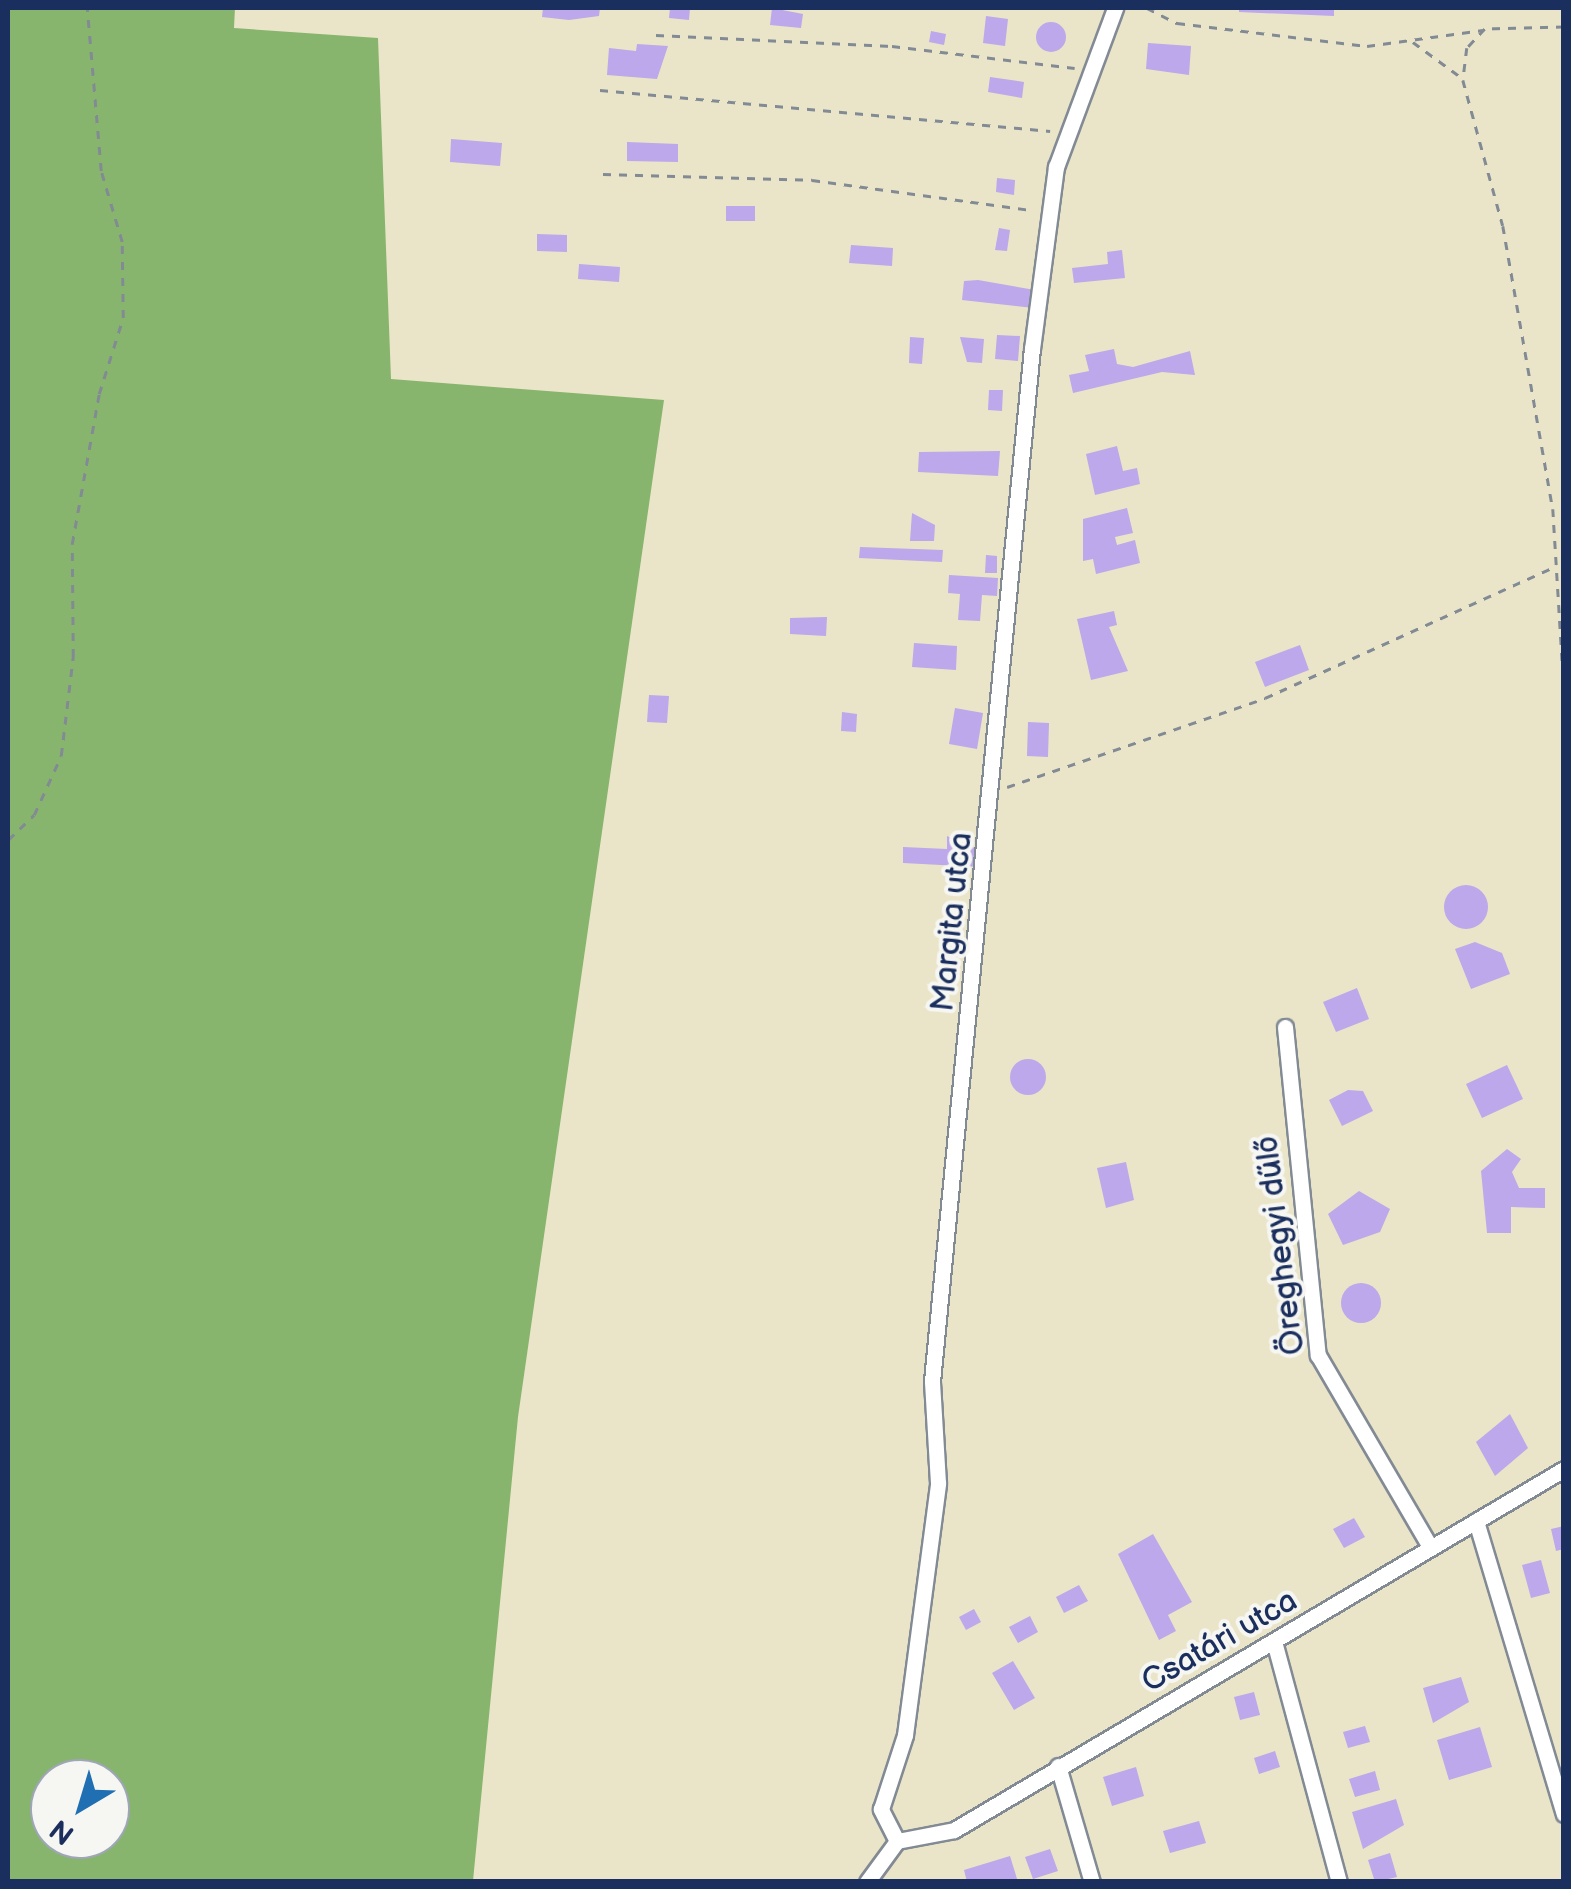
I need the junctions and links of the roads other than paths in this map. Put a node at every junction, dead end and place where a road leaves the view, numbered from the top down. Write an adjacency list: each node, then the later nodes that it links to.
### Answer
1 (1115, 8): 9 (street, Margita utca)
2 (1285, 1027): 5 (street, Öreghegyi dűlő)
3 (1564, 1470): 4 (street, Csatári utca)
4 (1476, 1521): 5 (street, Csatári utca); 8 (street)
5 (1430, 1546): 6 (street, Csatári utca)
6 (1275, 1645): 7 (street, Csatári utca); 12 (street)
7 (1058, 1766): 9 (street, Csatári utca); 11 (street)
8 (1564, 1814)
9 (897, 1841): 10 (street)
10 (867, 1882)
11 (1092, 1882)
12 (1339, 1882)

